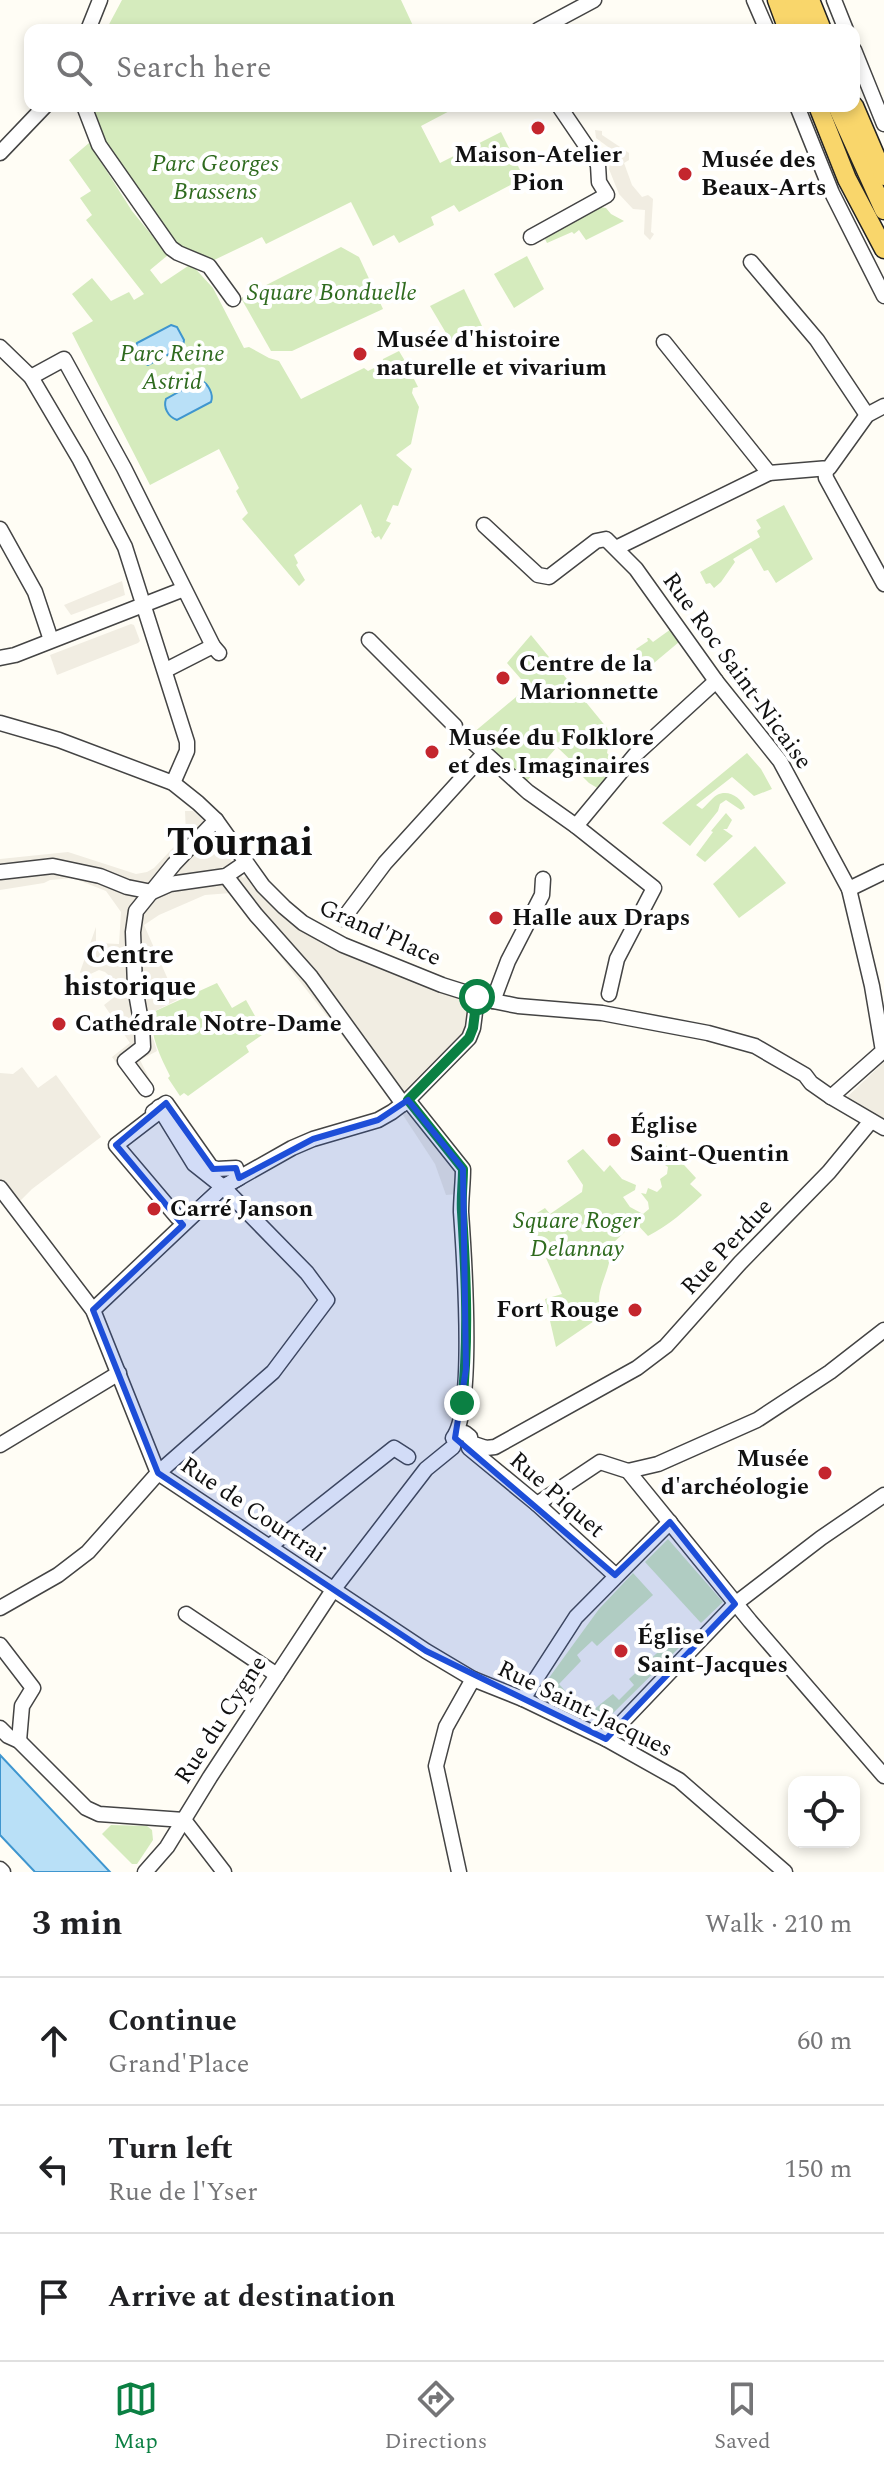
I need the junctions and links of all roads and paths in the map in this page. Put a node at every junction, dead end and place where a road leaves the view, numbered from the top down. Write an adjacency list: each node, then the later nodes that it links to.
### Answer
1 (100, 0): 8 (street)
2 (594, 0): 9 (street)
3 (754, 0): 10 (street)
4 (777, 0): 11 (main road)
5 (794, 0): 12 (main road)
6 (810, 0): 13 (main road)
7 (834, 0): 14 (street)
8 (90, 24)
9 (549, 24)
10 (764, 24)
11 (786, 24)
12 (804, 24)
13 (820, 24)
14 (844, 24)
15 (860, 65): 23 (street)
16 (39, 112): 24 (street)
17 (86, 112): 34 (street)
18 (563, 112): 30 (street)
19 (799, 112): 28 (street)
20 (820, 112): 27 (main road)
21 (842, 112): 25 (main road)
22 (856, 112): 25 (main road)
23 (884, 124)
24 (2, 148)
25 (873, 152): 26 (main road); 27 (main road); 29 (main road)
26 (884, 176)
27 (847, 179): 28 (street); 31 (main road)
28 (832, 193): 33 (street)
29 (884, 210)
30 (531, 237)
31 (882, 246)
32 (751, 262): 39 (street)
33 (884, 296)
34 (233, 299)
35 (664, 342): 41 (street)
36 (0, 347): 37 (street)
37 (31, 377): 46 (street); 47 (street)
38 (884, 406): 39 (street)
39 (867, 415): 40 (street)
40 (825, 469): 41 (street); 45 (street)
41 (769, 473): 44 (street)
42 (484, 525): 44 (street)
43 (0, 529): 48 (street)
44 (616, 548): 52 (street, Rue Roc Saint-Nicaise)
45 (884, 584)
46 (184, 589): 47 (street); 51 (street)
47 (143, 604): 48 (street); 51 (street)
48 (51, 640): 50 (street)
49 (369, 640): 54 (street)
50 (0, 658)
51 (166, 670): 55 (street)
52 (716, 681): 57 (street); 63 (street, Rue Roc Saint-Nicaise)
53 (0, 723): 55 (street, Grand'Place)
54 (484, 754): 57 (street); 65 (street)
55 (173, 783): 56 (street, Grand'Place)
56 (212, 824): 58 (street, Grand'Place); 64 (street)
57 (576, 826): 68 (street)
58 (245, 863): 61 (street); 66 (street, Grand'Place)
59 (0, 872): 64 (street)
60 (884, 872): 63 (street)
61 (226, 876): 64 (street); 72 (street)
62 (543, 879): 67 (street)
63 (849, 889): 69 (street, Rue Roc Saint-Nicaise)
64 (152, 892): 70 (street)
65 (343, 919)
66 (477, 997): 67 (street, Grand'Place); 72 (street)
67 (493, 1001): 68 (street, Grand'Place)
68 (606, 1003): 71 (street, Grand'Place)
69 (883, 1051): 71 (street)
70 (146, 1089)
71 (831, 1097): 74 (street, Grand'Place)
72 (406, 1102): 75 (street); 82 (street)
73 (159, 1107): 75 (street); 76 (street); 78 (street)
74 (878, 1125): 84 (street, Rue Perdue)
75 (239, 1178): 76 (street)
76 (223, 1187): 78 (street); 87 (street)
77 (0, 1188): 79 (street, Rue de Courtrai)
78 (186, 1222): 79 (street)
79 (93, 1310): 81 (street, Rue de Courtrai)
80 (884, 1330): 86 (street)
81 (119, 1373): 83 (street); 87 (street, Rue de Courtrai)
82 (455, 1441): 84 (street, Rue Piquet); 93 (street, Rue du Cygne)
83 (1, 1443)
84 (470, 1446): 89 (street, Rue Piquet)
85 (408, 1457): 91 (street)
86 (628, 1471): 89 (street); 90 (street)
87 (158, 1473): 91 (street, Rue de Courtrai); 95 (street)
88 (884, 1495): 94 (street)
89 (537, 1504): 92 (street, Rue Piquet)
90 (670, 1522): 92 (street); 94 (street)
91 (270, 1546): 93 (street, Rue de Courtrai)
92 (615, 1575): 100 (street)
93 (333, 1590): 98 (street, Rue du Cygne); 99 (street, Rue de Courtrai)
94 (735, 1604): 102 (street); 104 (street)
95 (0, 1608)
96 (186, 1614): 98 (street)
97 (0, 1645): 103 (street)
98 (277, 1675): 105 (street, Rue du Cygne)
99 (473, 1679): 100 (street, Rue Saint-Jacques); 108 (street)
100 (523, 1699): 102 (street, Rue Saint-Jacques)
101 (0, 1728): 103 (street)
102 (606, 1739): 109 (street, Rue Saint-Jacques)
103 (19, 1741): 105 (street)
104 (884, 1776)
105 (184, 1820): 106 (street, Rue du Cygne); 107 (street)
106 (145, 1872)
107 (224, 1872)
108 (459, 1872)
109 (785, 1872)

